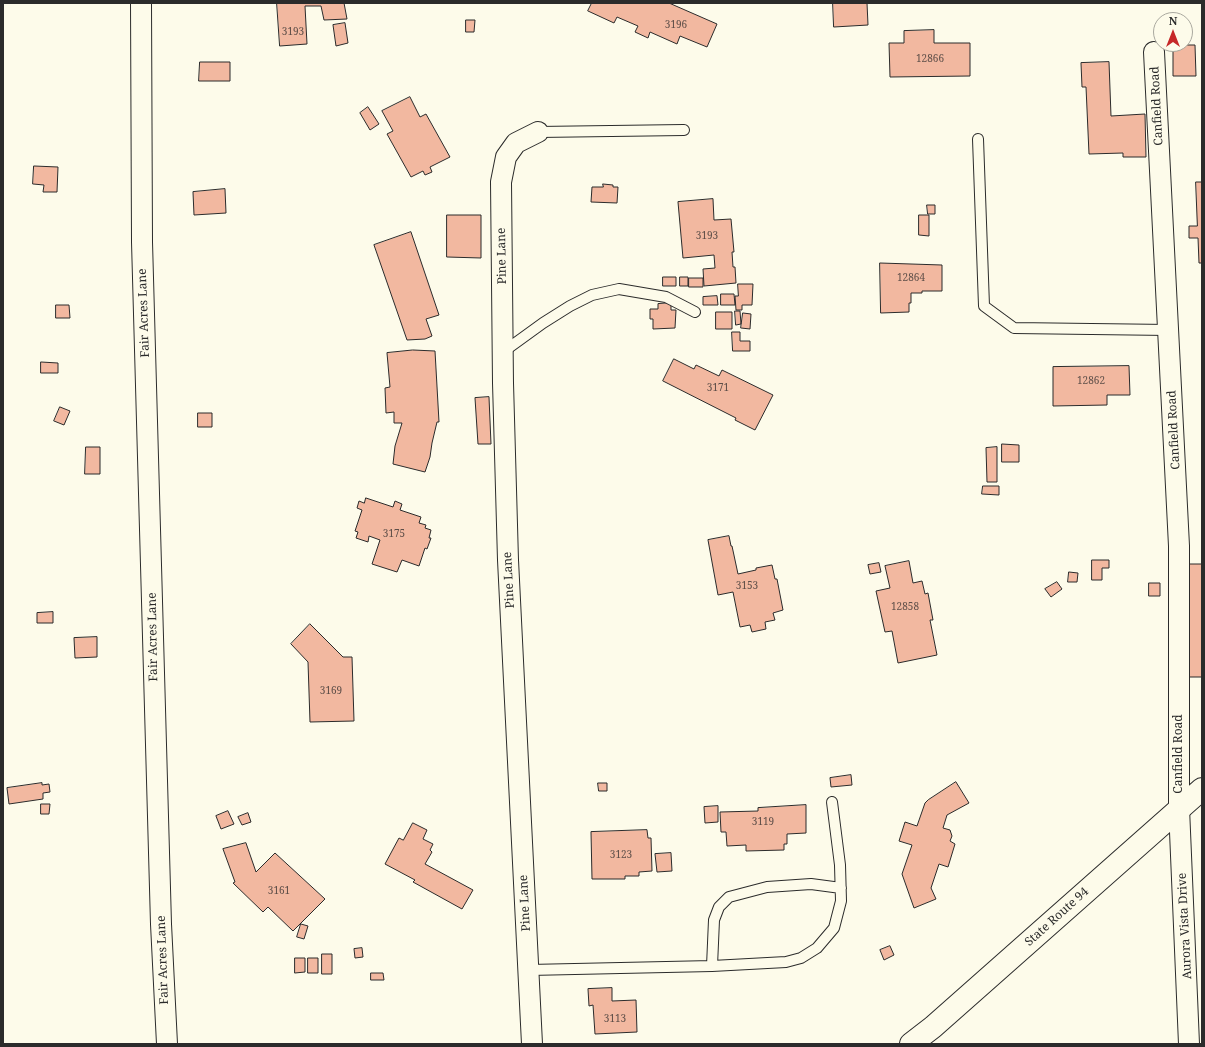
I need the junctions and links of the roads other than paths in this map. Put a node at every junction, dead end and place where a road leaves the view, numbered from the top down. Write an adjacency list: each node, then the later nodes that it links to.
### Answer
1 (141, 3): 15 (street, Fair Acres Lane)
2 (1154, 52): 7 (street, Canfield Road)
3 (684, 130): 4 (lane)
4 (538, 132): 8 (street, Pine Lane)
5 (978, 139): 7 (lane)
6 (695, 312): 8 (lane)
7 (1169, 330): 11 (street, Canfield Road)
8 (503, 352): 14 (street, Pine Lane)
9 (1200, 795): 11 (highway, State Route 94)
10 (832, 802): 12 (lane)
11 (1179, 808): 17 (highway, State Route 94); 18 (street, Aurora Vista Drive)
12 (841, 888): 13 (lane); 13 (lane)
13 (712, 966): 14 (lane)
14 (529, 970): 16 (street, Pine Lane)
15 (167, 1044)
16 (532, 1044)
17 (911, 1044)
18 (1189, 1044)

